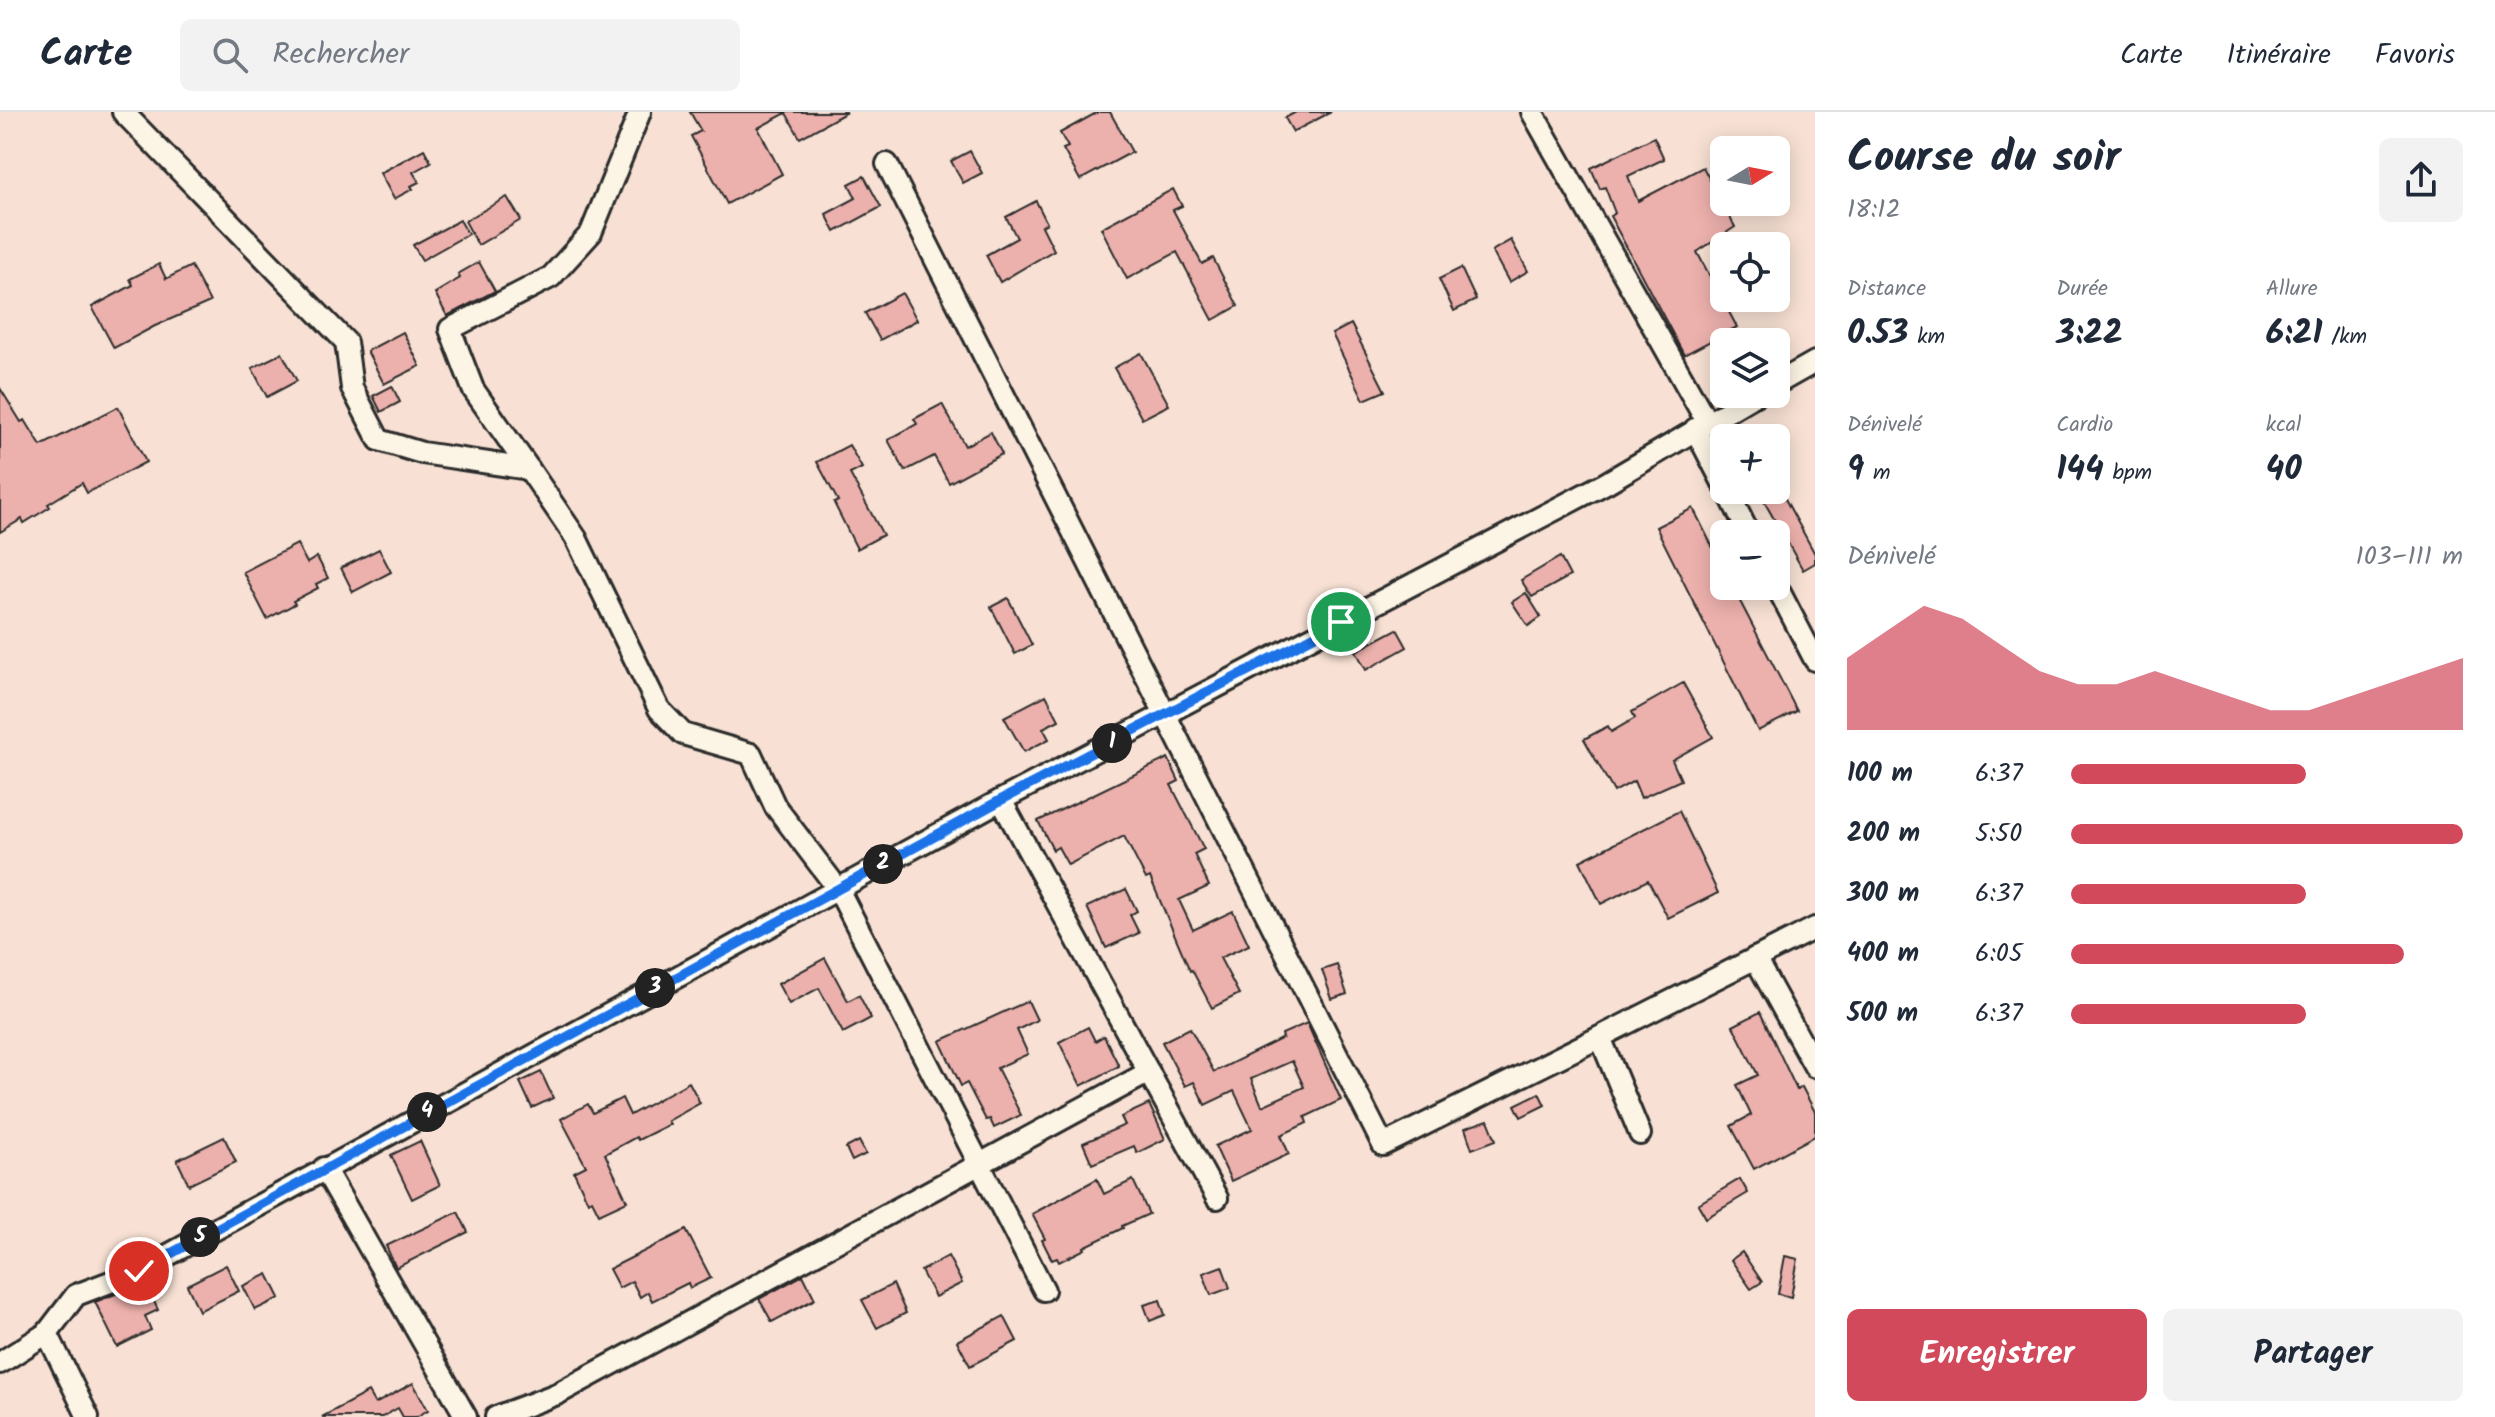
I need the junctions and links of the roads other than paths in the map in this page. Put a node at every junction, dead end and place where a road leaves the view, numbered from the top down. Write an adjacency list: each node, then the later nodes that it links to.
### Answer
1 (123, 112): 10 (street)
2 (640, 112): 10 (street)
3 (1532, 112): 8 (street)
4 (887, 164): 13 (street)
5 (1815, 362): 6 (street)
6 (1790, 376)
7 (1732, 408): 8 (street)
8 (1701, 426): 9 (street); 13 (street)
9 (1710, 449)
10 (529, 469): 15 (street)
11 (1784, 600): 12 (street)
12 (1815, 660)
13 (1165, 715): 14 (street); 18 (street)
14 (1001, 800): 15 (street); 20 (street)
15 (838, 889): 22 (street); 23 (street)
16 (1815, 928): 17 (street)
17 (1755, 958): 18 (street); 19 (street)
18 (1600, 1037): 21 (street)
19 (1815, 1067)
20 (1149, 1072): 22 (street); 24 (street)
21 (1640, 1134)
22 (979, 1162): 25 (street); 30 (street)
23 (324, 1168): 26 (street); 29 (street)
24 (1217, 1198)
25 (1044, 1290)
26 (47, 1333): 27 (street); 28 (street)
27 (0, 1363)
28 (88, 1417)
29 (466, 1417)
30 (496, 1417)

